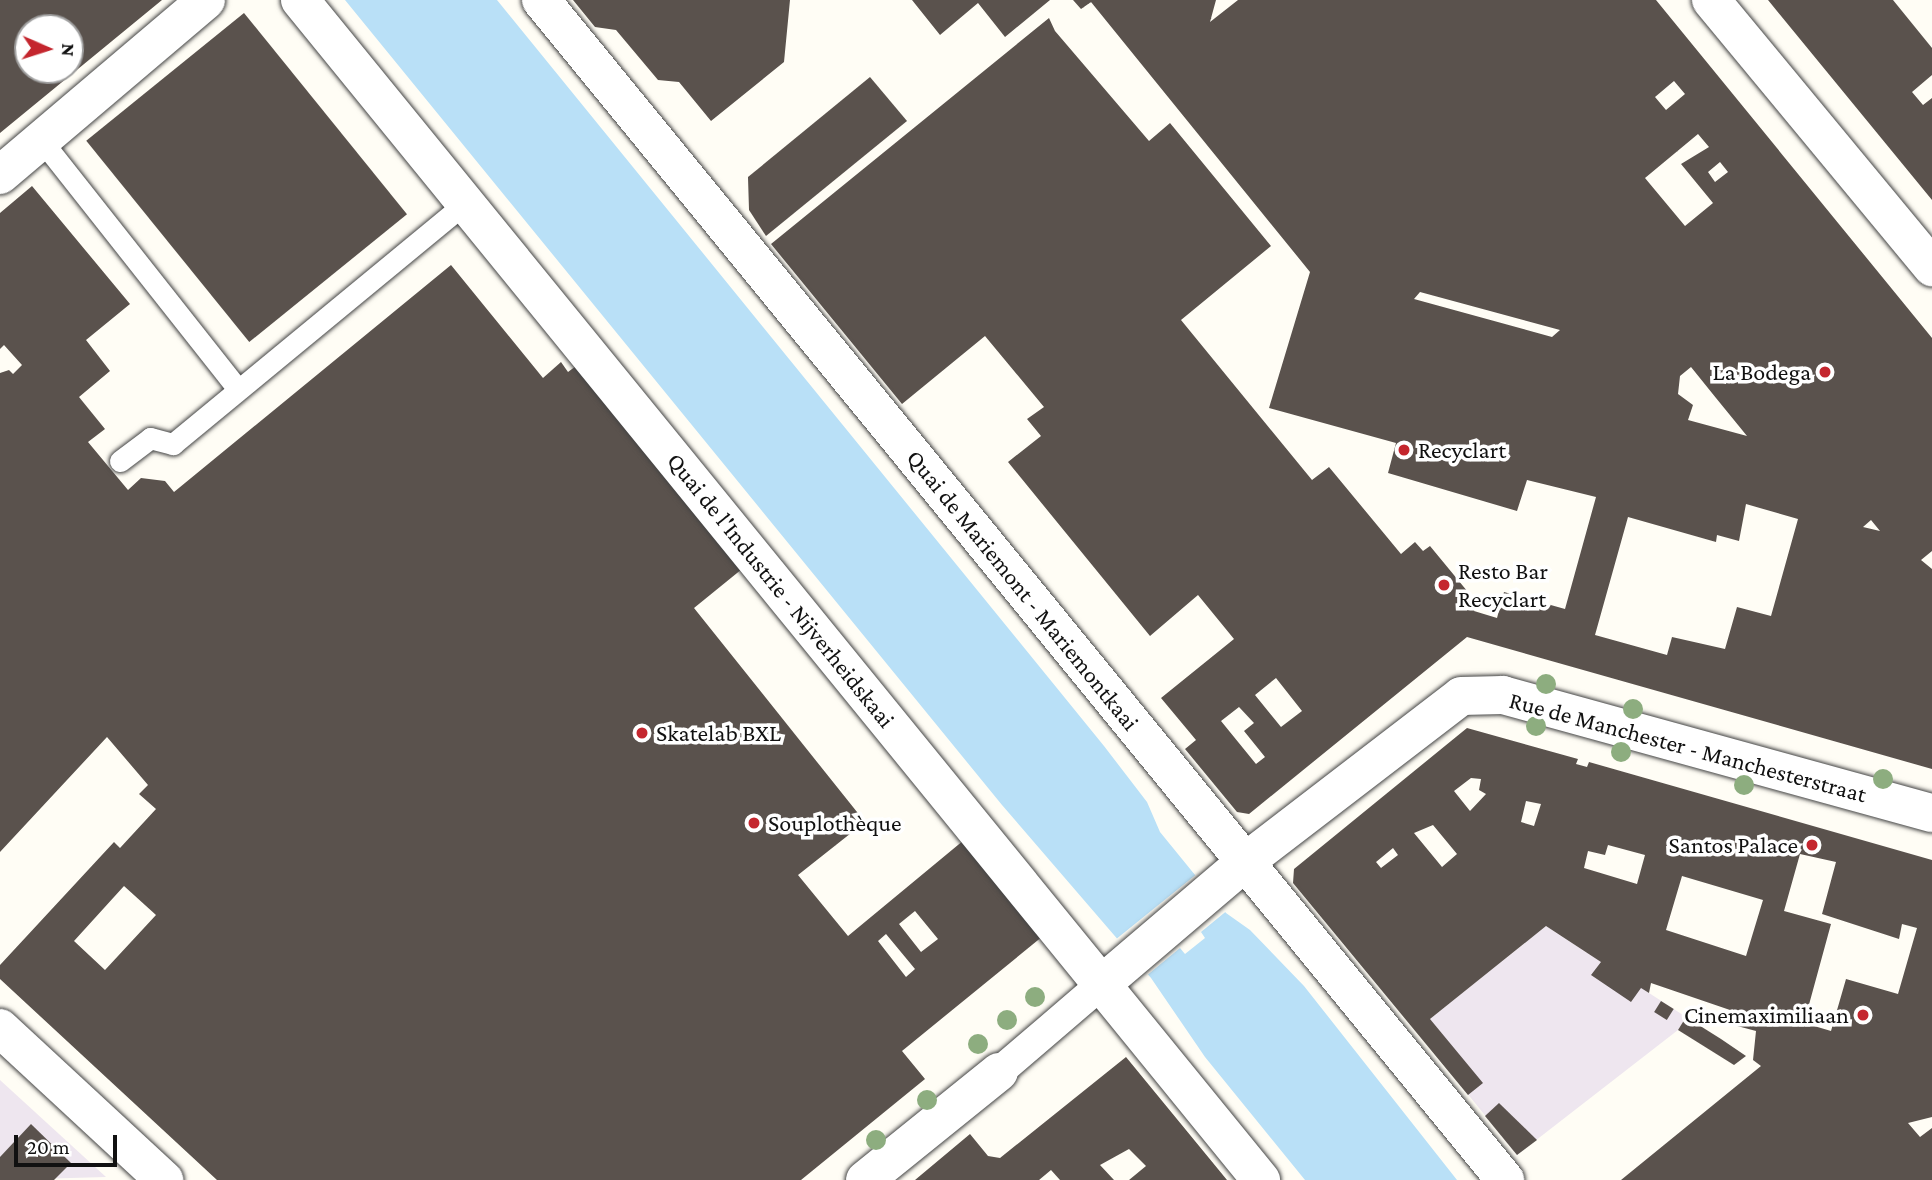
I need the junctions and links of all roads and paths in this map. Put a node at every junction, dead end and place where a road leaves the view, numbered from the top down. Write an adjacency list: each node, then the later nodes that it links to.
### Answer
1 (206, 0): 5 (street)
2 (300, 0): 7 (street, Quai de l'Industrie - Nijverheidskaai)
3 (541, 0): 12 (street, Quai de Mariemont - Mariemontkaai)
4 (1711, 0): 8 (street)
5 (42, 141): 6 (street); 9 (lane)
6 (0, 175)
7 (467, 202): 9 (lane); 13 (street, Quai de l'Industrie - Nijverheidskaai)
8 (1932, 267)
9 (237, 388): 10 (lane)
10 (120, 461)
11 (1932, 813): 12 (street, Rue de Manchester - Manchesterstraat)
12 (1233, 873): 13 (street, Rue de Manchester - Manchesterstraat); 19 (street, Quai de Mariemont - Mariemontkaai)
13 (1114, 973): 15 (street); 18 (street, Quai de l'Industrie - Nijverheidskaai)
14 (0, 1028): 16 (street)
15 (999, 1072): 17 (street)
16 (164, 1180)
17 (864, 1180)
18 (1261, 1180)
19 (1505, 1180)

